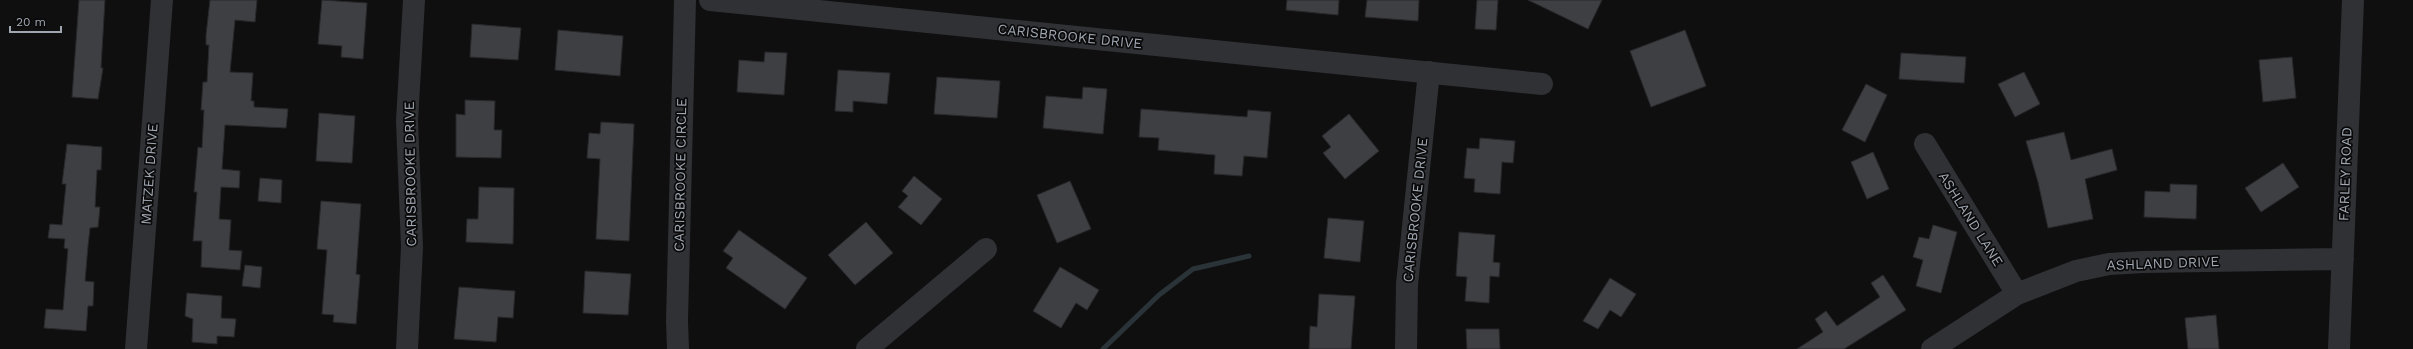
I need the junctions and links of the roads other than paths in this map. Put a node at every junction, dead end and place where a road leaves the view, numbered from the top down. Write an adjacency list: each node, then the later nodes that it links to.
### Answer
1 (162, 0): 12 (street, MATZEK DRIVE)
2 (414, 0): 13 (street, CARISBROOKE DRIVE)
3 (685, 0): 14 (street, CARISBROOKE CIRCLE)
4 (710, 0): 6 (street, CARISBROOKE DRIVE)
5 (2353, 0): 10 (street, FARLEY ROAD)
6 (1429, 72): 7 (street, CARISBROOKE DRIVE); 16 (street, CARISBROOKE DRIVE)
7 (1542, 84)
8 (1925, 144): 11 (street, ASHLAND LANE)
9 (986, 249): 15 (street)
10 (2343, 259): 11 (street, ASHLAND DRIVE); 18 (street, FARLEY ROAD)
11 (2017, 294): 17 (street, ASHLAND DRIVE)
12 (136, 349)
13 (407, 349)
14 (678, 349)
15 (866, 349)
16 (1406, 349)
17 (1932, 349)
18 (2339, 349)

